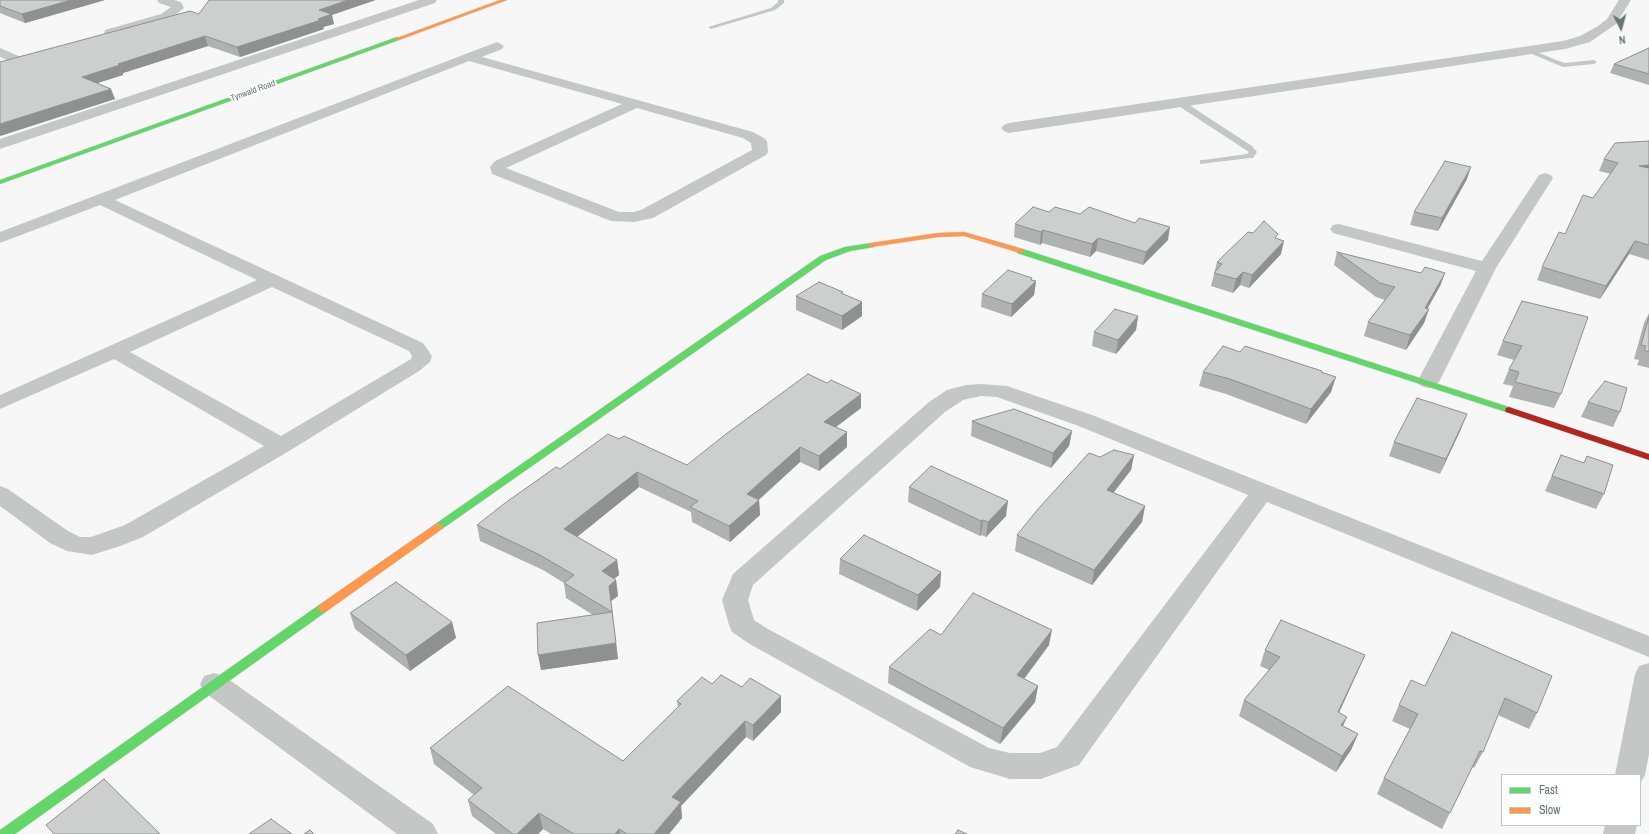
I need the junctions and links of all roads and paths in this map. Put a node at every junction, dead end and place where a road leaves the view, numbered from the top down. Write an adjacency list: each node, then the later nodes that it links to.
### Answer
1 (163, 0): 7 (street)
2 (431, 0): 19 (street)
3 (505, 0): 22 (street, Tynwald Road)
4 (781, 0): 6 (lane)
5 (1625, 0): 9 (street)
6 (711, 27)
7 (96, 37)
8 (497, 46): 12 (street)
9 (1529, 50): 14 (lane); 17 (street)
10 (0, 52): 13 (street)
11 (30, 56): 13 (street)
12 (468, 57): 16 (street); 23 (street)
13 (16, 60): 15 (street)
14 (1594, 62)
15 (0, 64)
16 (636, 103): 16 (street)
17 (1180, 103): 18 (street); 20 (lane)
18 (1009, 128)
19 (0, 144)
20 (1203, 162)
21 (1545, 178): 26 (street)
22 (0, 182)
23 (100, 200): 25 (street); 27 (street)
24 (1339, 229): 26 (street)
25 (0, 238)
26 (1487, 268): 29 (street)
27 (272, 280): 28 (street); 31 (street)
28 (114, 351): 30 (street); 31 (street)
29 (1428, 382): 32 (street); 37 (street)
30 (0, 403)
31 (281, 446): 34 (street)
32 (1649, 457)
33 (1262, 492): 33 (street); 35 (street)
34 (0, 494)
35 (1649, 647)
36 (1649, 674): 38 (street)
37 (214, 684): 39 (street); 40 (street)
38 (1637, 774)
39 (5, 834)
40 (422, 834)

